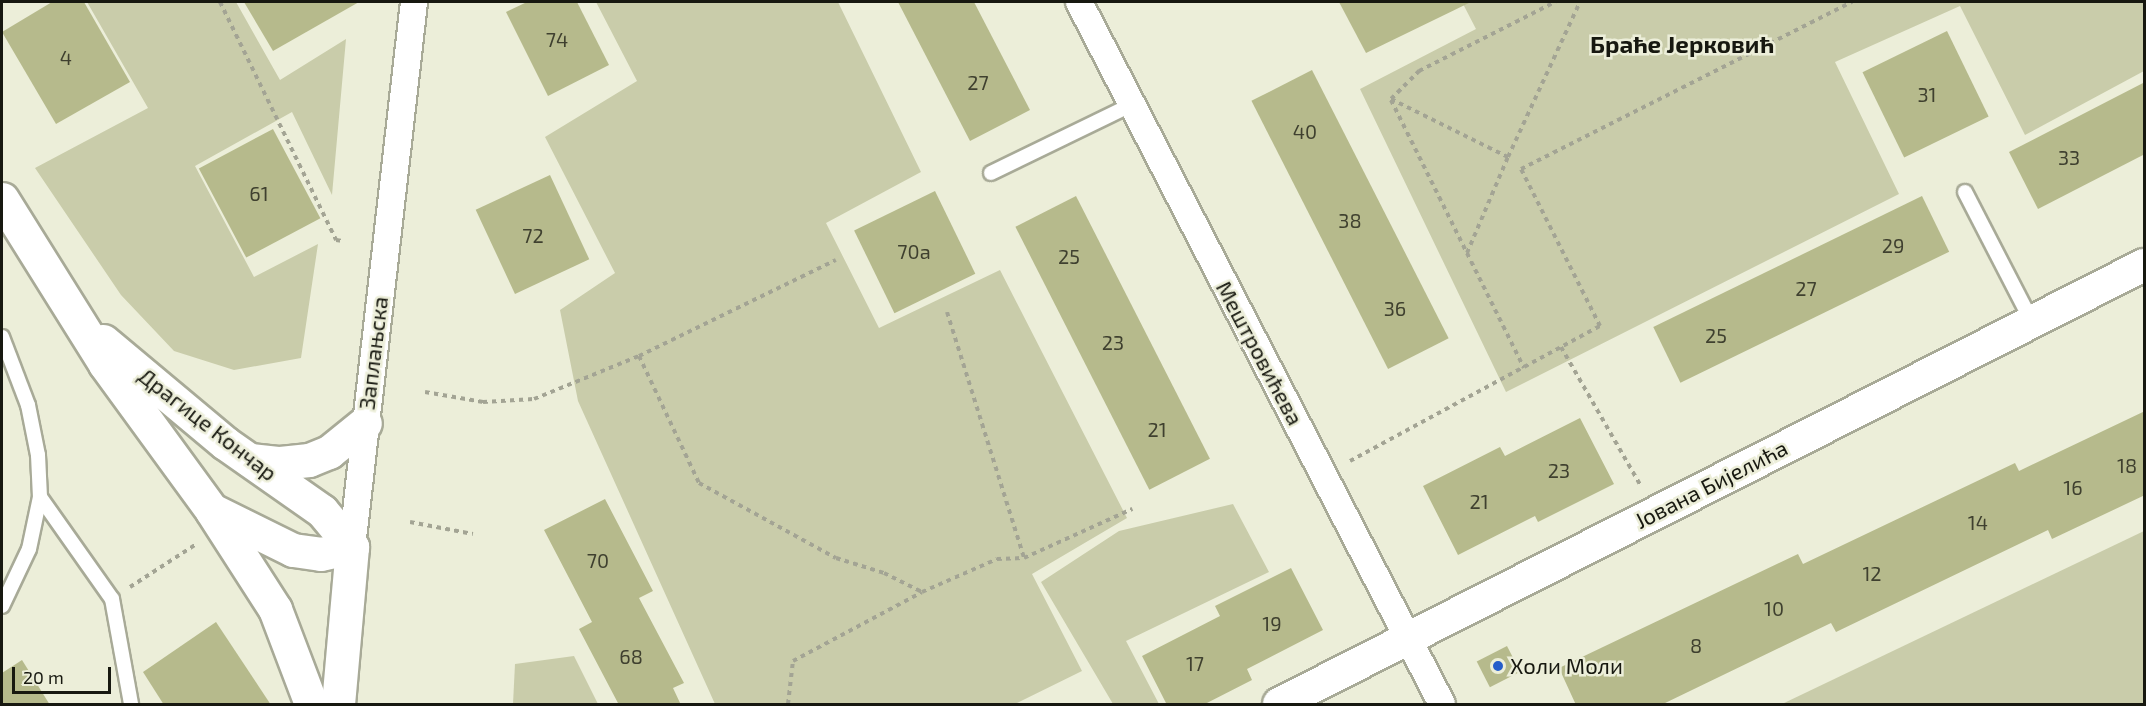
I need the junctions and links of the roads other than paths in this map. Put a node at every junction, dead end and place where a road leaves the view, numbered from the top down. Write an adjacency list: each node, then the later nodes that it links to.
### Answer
1 (414, 2): 11 (street, Заплањска)
2 (1079, 2): 3 (street, Мештровићева)
3 (1131, 105): 4 (lane); 17 (street, Мештровићева)
4 (992, 173)
5 (1965, 192): 8 (lane)
6 (2, 200): 9 (main road, Драгице Кончар)
7 (2145, 265): 8 (street, Јована Бијелића)
8 (2032, 321): 17 (street, Јована Бијелића)
9 (85, 331): 12 (main road, Драгице Кончар); 14 (main road, Драгице Кончар)
10 (2, 337): 13 (lane)
11 (364, 423): 12 (main road); 15 (street, Заплањска)
12 (246, 459): 15 (main road, Драгице Кончар)
13 (40, 497): 16 (lane); 18 (lane)
14 (209, 524): 15 (main road); 19 (main road, Драгице Кончар)
15 (352, 547): 20 (main road, Заплањска)
16 (2, 606)
17 (1410, 638): 21 (street, Јована Бијелића); 22 (street, Мештровићева)
18 (131, 705)
19 (311, 705)
20 (338, 705)
21 (1279, 705)
22 (1442, 705)

